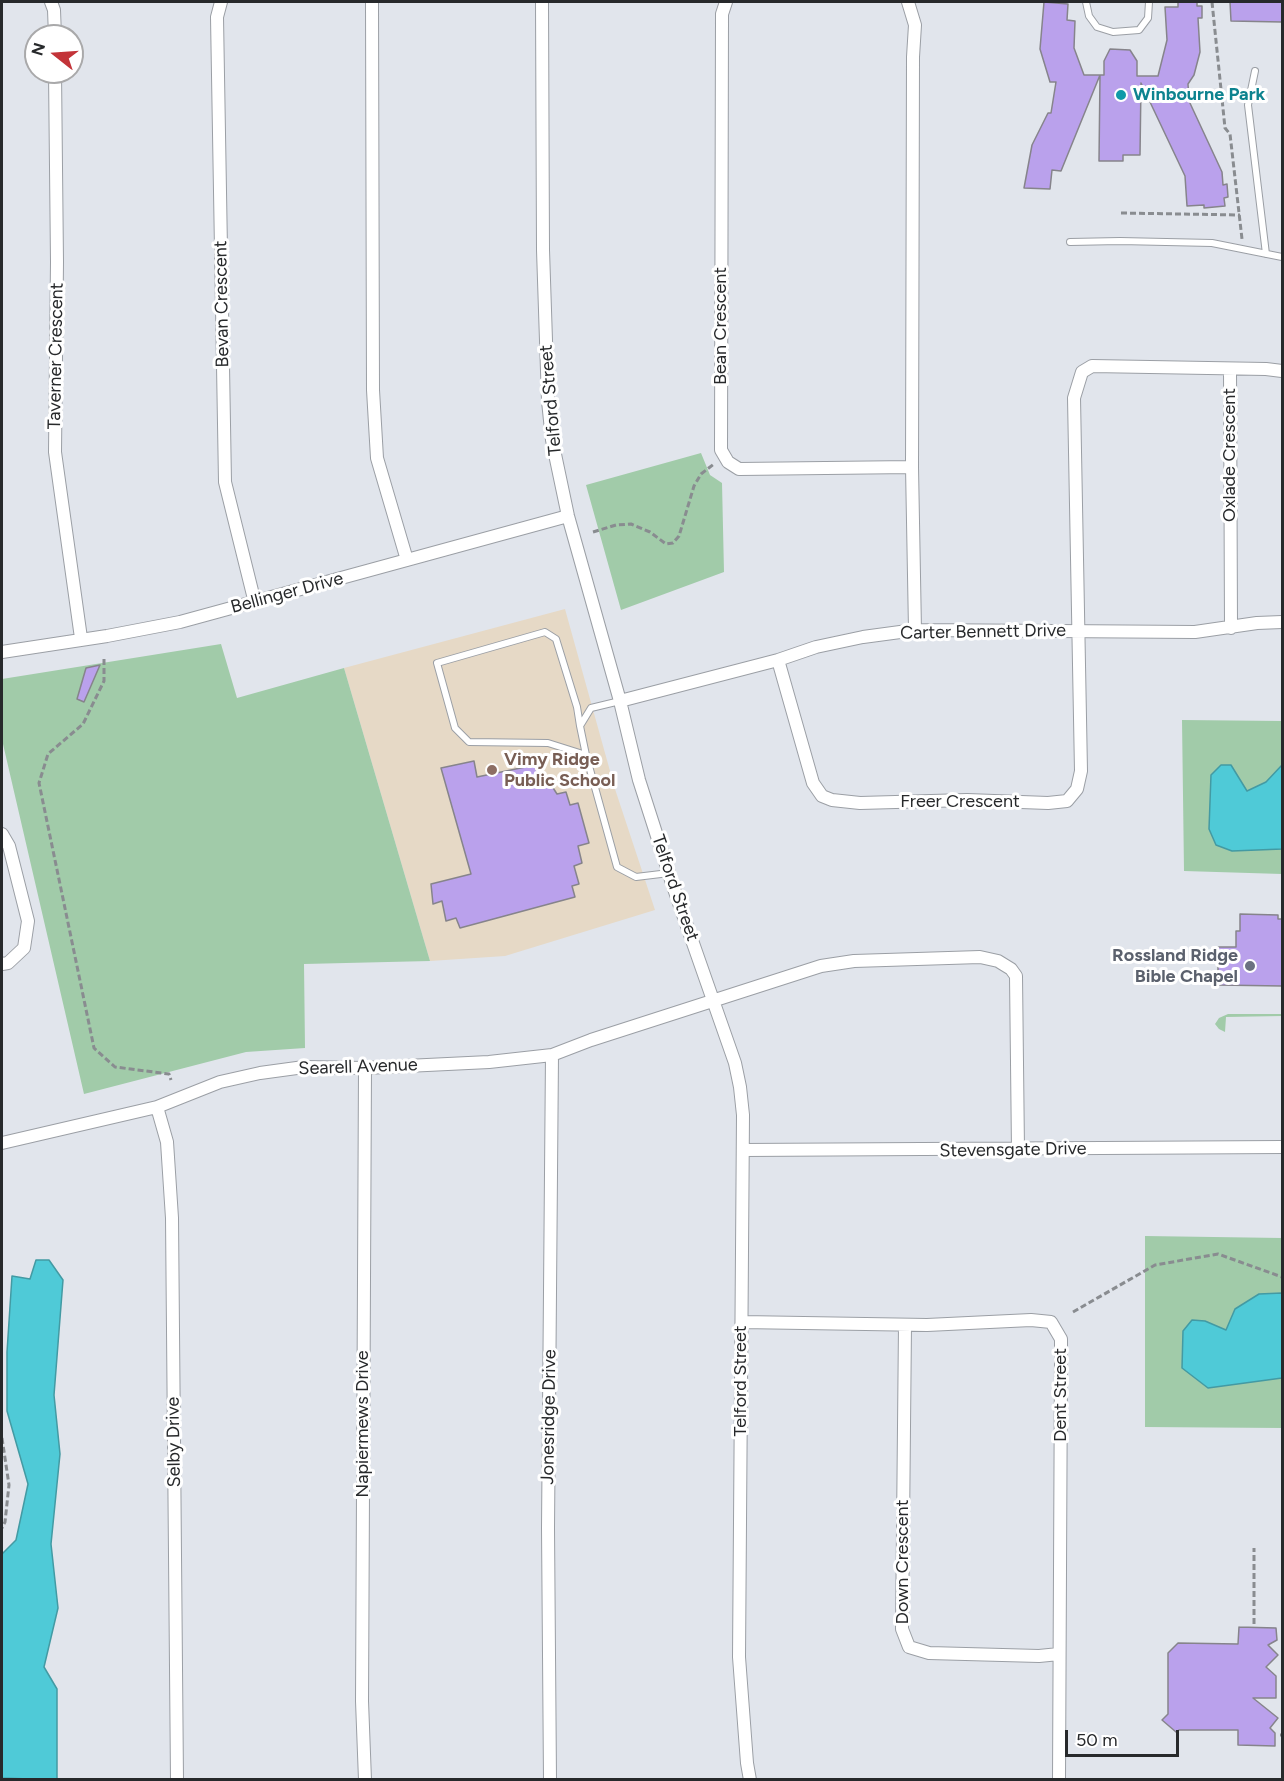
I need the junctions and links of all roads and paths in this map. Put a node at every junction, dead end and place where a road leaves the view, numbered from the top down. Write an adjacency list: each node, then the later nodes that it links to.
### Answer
1 (51, 2): 10 (street)
2 (221, 2): 26 (street, Bevan Crescent)
3 (372, 2): 25 (street)
4 (542, 2): 23 (street, Telford Street)
5 (726, 2): 21 (street, Bean Crescent)
6 (908, 2): 22 (street)
7 (1086, 2): 8 (lane)
8 (1149, 2)
9 (1212, 2): 14 (path)
10 (55, 24)
11 (1255, 71): 17 (lane)
12 (55, 84): 31 (street, Taverner Crescent)
13 (1121, 213): 14 (path)
14 (1240, 215): 16 (path)
15 (1070, 242): 16 (lane)
16 (1243, 249): 17 (lane)
17 (1266, 254): 18 (lane)
18 (1282, 257)
19 (1230, 369): 20 (street); 28 (street, Oxlade Crescent); 30 (street, Oxlade Crescent)
20 (1282, 371)
21 (724, 456): 22 (street); 24 (path)
22 (912, 467): 29 (street)
23 (568, 516): 25 (street, Bellinger Drive); 35 (street, Telford Street)
24 (593, 532)
25 (407, 560): 26 (street, Bellinger Drive)
26 (255, 603): 31 (street, Bellinger Drive)
27 (1282, 622): 28 (street, Carter Bennett Drive)
28 (1231, 628): 30 (street, Carter Bennett Drive)
29 (915, 630): 30 (street, Carter Bennett Drive); 34 (street, Carter Bennett Drive)
30 (1080, 631): 34 (street, Freer Crescent)
31 (81, 638): 32 (street, Bellinger Drive)
32 (2, 652)
33 (104, 659): 44 (path)
34 (778, 660): 35 (street, Carter Bennett Drive)
35 (620, 701): 36 (lane); 39 (street, Telford Street)
36 (580, 726): 37 (lane); 37 (lane)
37 (586, 755): 39 (lane)
38 (2, 834): 40 (street)
39 (669, 873): 41 (street, Telford Street)
40 (2, 964)
41 (715, 1001): 42 (street, Searell Avenue); 48 (street, Telford Street); 49 (street, Searell Avenue)
42 (552, 1055): 43 (street, Searell Avenue); 61 (street, Jonesridge Drive)
43 (365, 1068): 45 (street, Searell Avenue); 60 (street, Napiermews Drive)
44 (171, 1080)
45 (157, 1107): 46 (street, Searell Avenue); 59 (street, Selby Drive)
46 (2, 1143)
47 (1282, 1147): 49 (street, Stevensgate Drive)
48 (743, 1150): 49 (street, Stevensgate Drive); 52 (street, Telford Street)
49 (1018, 1150)
50 (1282, 1277): 51 (path)
51 (1073, 1312)
52 (742, 1322): 53 (street, Dent Street); 62 (street, Telford Street)
53 (905, 1325): 58 (street, Down Crescent); 58 (street, Dent Street)
54 (2, 1438): 55 (path)
55 (2, 1528)
56 (1254, 1548): 57 (path)
57 (1254, 1624)
58 (1059, 1654): 63 (street, Dent Street)
59 (177, 1779)
60 (365, 1779)
61 (550, 1779)
62 (750, 1779)
63 (1059, 1779)

